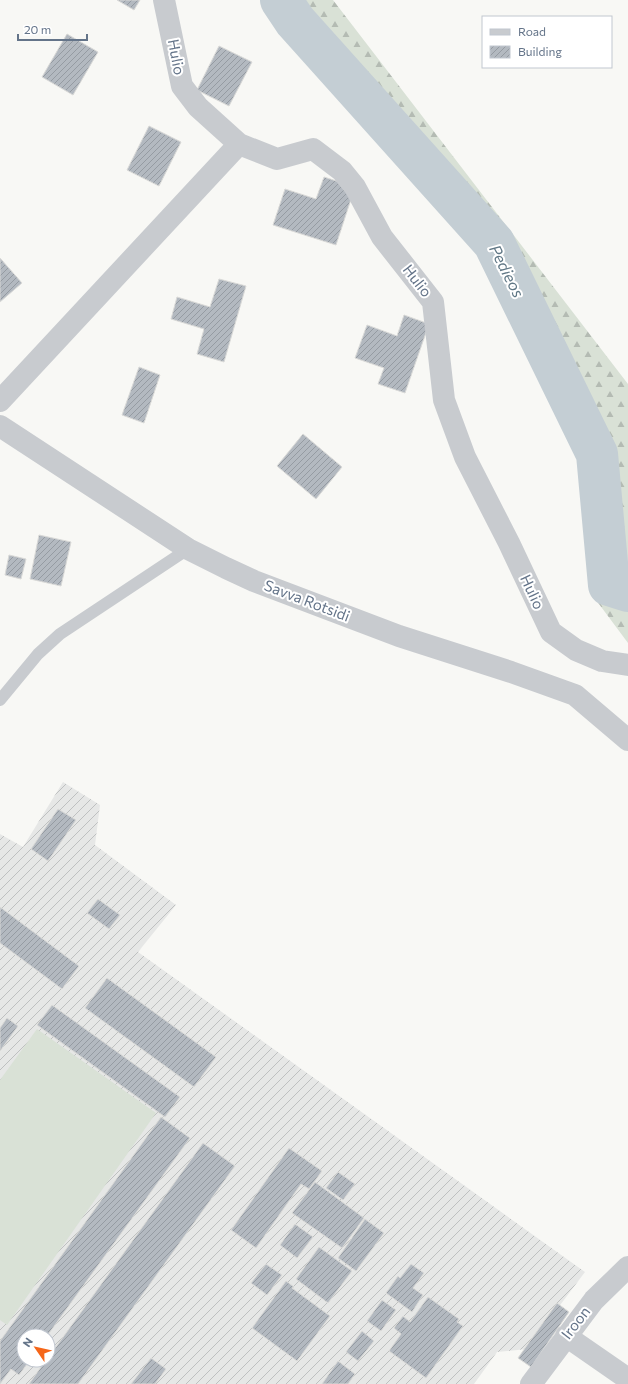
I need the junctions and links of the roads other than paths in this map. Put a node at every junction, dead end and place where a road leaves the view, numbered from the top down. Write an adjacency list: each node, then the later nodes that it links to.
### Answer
1 (164, 0): 2 (street, Hulio)
2 (239, 144): 3 (street); 6 (street, Hulio)
3 (0, 401)
4 (0, 426): 5 (street, Savva Rotsidi)
5 (188, 549): 7 (lane); 8 (street, Savva Rotsidi)
6 (628, 665)
7 (0, 700)
8 (628, 740)
9 (628, 1267): 10 (street, Iroon)
10 (566, 1336): 11 (street); 12 (street, Iroon)
11 (628, 1379)
12 (531, 1384)

